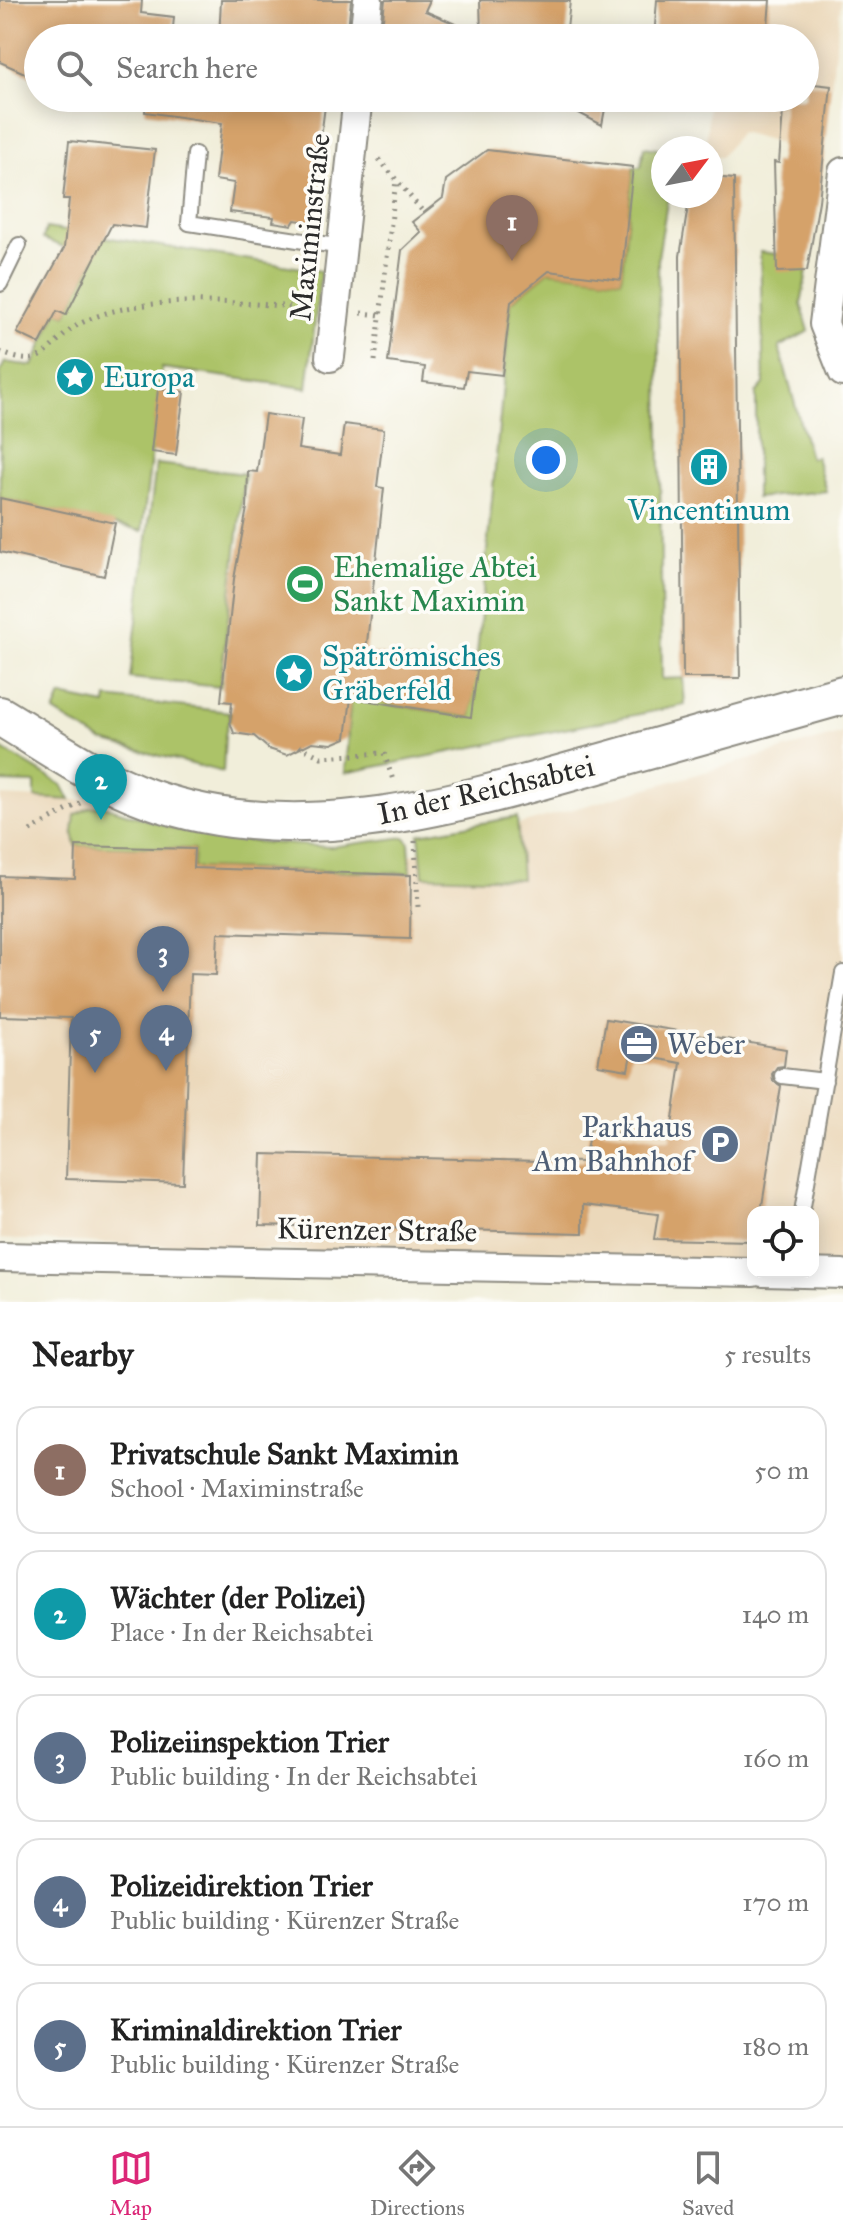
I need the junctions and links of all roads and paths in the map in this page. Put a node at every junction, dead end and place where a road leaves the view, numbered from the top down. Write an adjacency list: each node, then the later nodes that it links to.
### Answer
1 (368, 0): 2 (street)
2 (365, 24)
3 (356, 112): 4 (street, Maximinstraße)
4 (353, 151): 7 (path); 10 (street, Maximinstraße)
5 (195, 154): 10 (lane)
6 (843, 172): 17 (street)
7 (396, 180): 8 (path); 13 (path)
8 (424, 213)
9 (19, 245): 11 (lane)
10 (342, 247): 12 (street, Maximinstraße)
11 (0, 284)
12 (335, 310): 13 (path); 14 (path); 15 (street, Maximinstraße)
13 (380, 315): 16 (path)
14 (0, 352)
15 (330, 357)
16 (375, 361)
17 (843, 372)
18 (843, 695): 23 (main road, In der Reichsabtei)
19 (0, 716): 22 (main road, In der Reichsabtei)
20 (299, 746): 21 (path)
21 (388, 766)
22 (116, 783): 23 (main road, In der Reichsabtei); 24 (path)
23 (413, 812): 25 (path)
24 (30, 831)
25 (418, 907)
26 (843, 973): 28 (lane)
27 (782, 1076): 28 (lane)
28 (825, 1081): 29 (lane)
29 (803, 1206)
30 (0, 1257): 31 (street, Kürenzer Straße)
31 (747, 1272)
32 (819, 1273): 33 (street)
33 (843, 1274)

